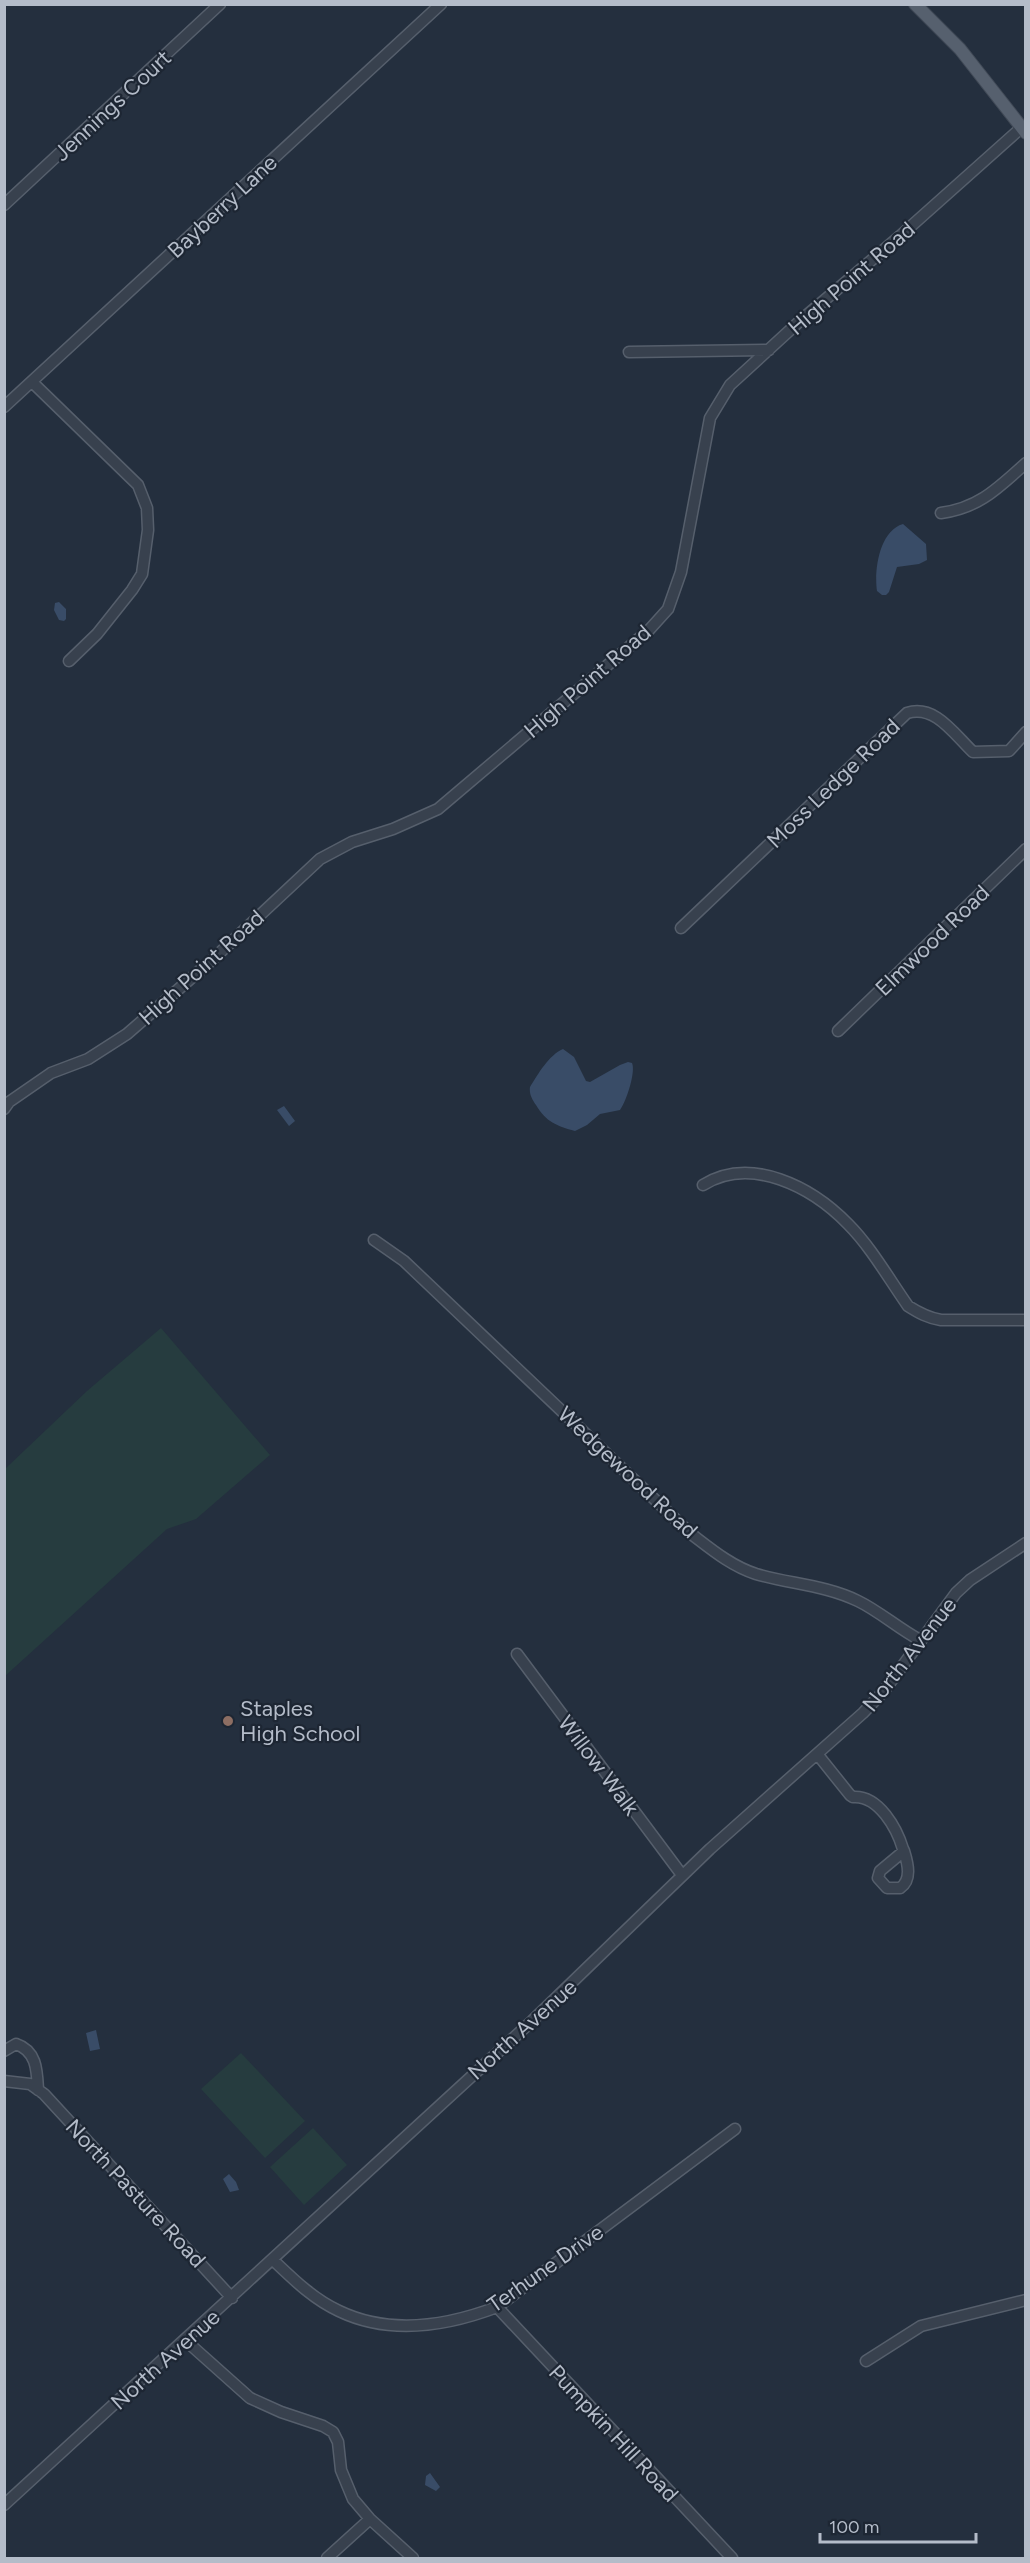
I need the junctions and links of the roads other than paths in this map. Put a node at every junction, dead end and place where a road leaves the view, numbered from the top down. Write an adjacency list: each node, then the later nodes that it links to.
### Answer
1 (220, 4): 5 (street, Jennings Court)
2 (441, 4): 8 (street, Bayberry Lane)
3 (915, 4): 4 (main road)
4 (1023, 130): 6 (street, High Point Road)
5 (4, 205)
6 (769, 350): 7 (street); 17 (street, High Point Road)
7 (628, 352)
8 (32, 382): 9 (street, Bayberry Lane); 12 (street)
9 (4, 407)
10 (1026, 463): 11 (street)
11 (941, 513)
12 (69, 661)
13 (1026, 732): 15 (street, Moss Ledge Road)
14 (1026, 849): 16 (street, Elmwood Road)
15 (681, 928)
16 (838, 1031)
17 (4, 1109)
18 (703, 1185): 20 (street)
19 (374, 1240): 22 (street, Wedgewood Road)
20 (1026, 1320)
21 (1026, 1543): 22 (street, North Avenue)
22 (920, 1641): 24 (street, North Avenue)
23 (517, 1654): 26 (street, Willow Walk)
24 (818, 1755): 25 (street); 26 (street, North Avenue)
25 (904, 1851)
26 (682, 1875): 31 (street, North Avenue)
27 (4, 2051): 29 (street)
28 (4, 2081): 29 (street)
29 (38, 2090): 32 (street, North Pasture Road)
30 (735, 2128): 34 (street, Terhune Drive)
31 (273, 2260): 32 (street, North Avenue); 34 (street, Terhune Drive)
32 (232, 2298): 35 (street, North Avenue)
33 (1026, 2300): 36 (street)
34 (497, 2307): 41 (street, Pumpkin Hill Road)
35 (185, 2340): 37 (street, North Avenue); 38 (street)
36 (866, 2361)
37 (4, 2505)
38 (370, 2519): 39 (street); 40 (street)
39 (327, 2559)
40 (413, 2559)
41 (732, 2559)

